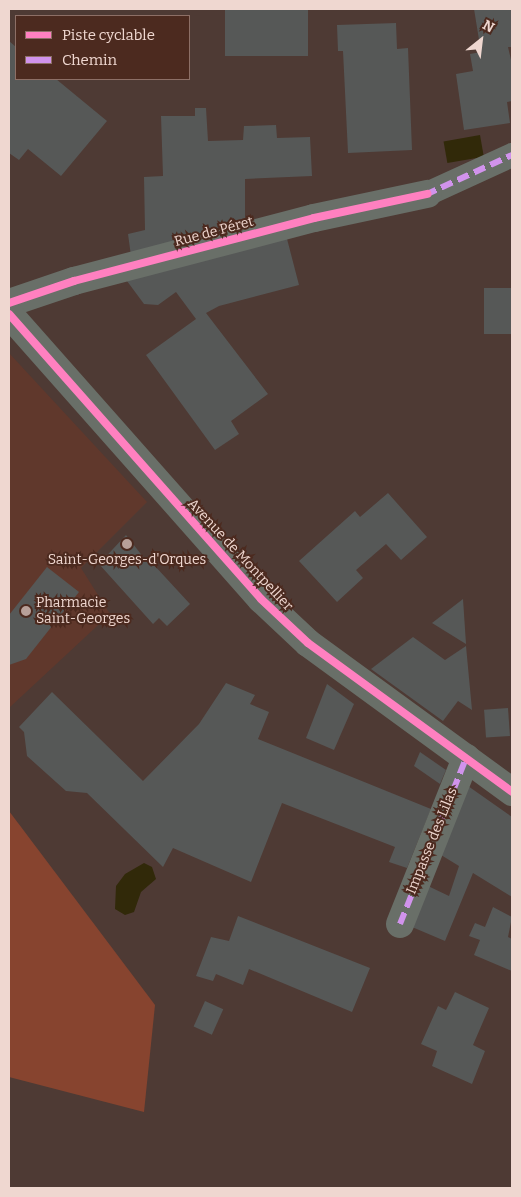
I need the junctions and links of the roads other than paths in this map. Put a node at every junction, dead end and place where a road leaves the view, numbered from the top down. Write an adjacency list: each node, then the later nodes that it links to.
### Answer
1 (512, 155): 2 (street, Rue de Péret)
2 (427, 194): 3 (street, Rue de Péret)
3 (9, 303)
4 (9, 314): 5 (street, Avenue de Montpellier)
5 (466, 758): 6 (street, Avenue de Montpellier); 7 (street, Impasse des Lilas)
6 (512, 792)
7 (400, 924)

